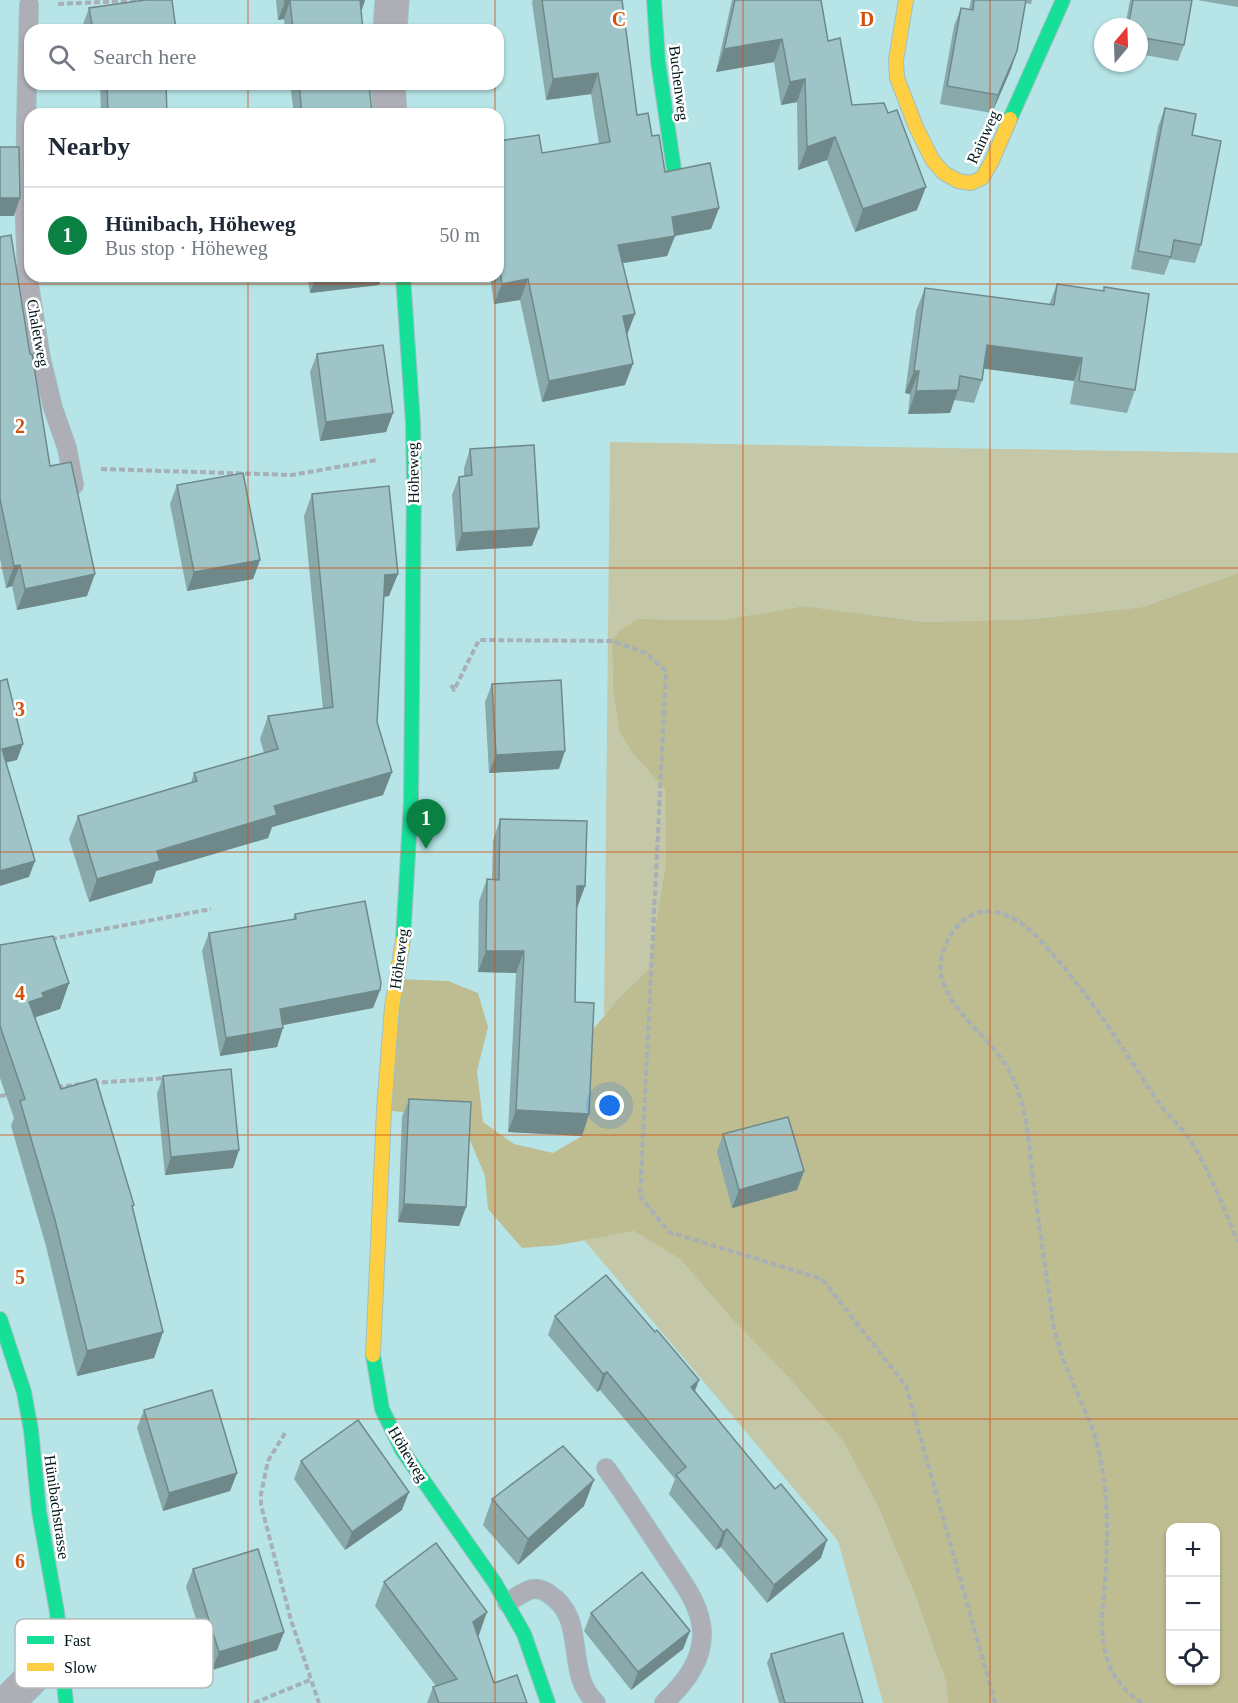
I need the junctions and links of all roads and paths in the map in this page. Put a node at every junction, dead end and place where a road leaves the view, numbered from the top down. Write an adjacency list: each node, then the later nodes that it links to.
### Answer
1 (147, 0): 6 (path)
2 (392, 0): 8 (street)
3 (654, 0): 12 (street, Buchenweg)
4 (906, 0): 5 (street, Rainweg)
5 (1063, 0)
6 (29, 5): 7 (lane, Chaletweg)
7 (27, 24)
8 (390, 24)
9 (24, 67): 13 (lane, Chaletweg)
10 (388, 90): 11 (street)
11 (390, 108)
12 (674, 170)
13 (24, 214)
14 (29, 282): 17 (lane, Chaletweg)
15 (403, 282): 16 (street, Höheweg)
16 (413, 454): 17 (path); 30 (street, Höheweg)
17 (70, 468): 18 (lane, Chaletweg)
18 (76, 497)
19 (449, 681): 42 (path)
20 (211, 909): 21 (path)
21 (40, 941)
22 (177, 1078): 23 (path)
23 (51, 1087)
24 (20, 1091): 25 (path)
25 (0, 1096)
26 (1238, 1242): 43 (path)
27 (0, 1319): 31 (street, Hünibachstrasse)
28 (285, 1433): 32 (path)
29 (606, 1468): 41 (lane)
30 (507, 1603): 39 (street, Höheweg); 40 (lane)
31 (58, 1619)
32 (310, 1680): 37 (path); 38 (path)
33 (21, 1688): 35 (street)
34 (65, 1688): 36 (street, Hünibachstrasse)
35 (6, 1703)
36 (66, 1703)
37 (254, 1703)
38 (319, 1703)
39 (548, 1703)
40 (596, 1703)
41 (664, 1703)
42 (994, 1703)
43 (1143, 1703)

